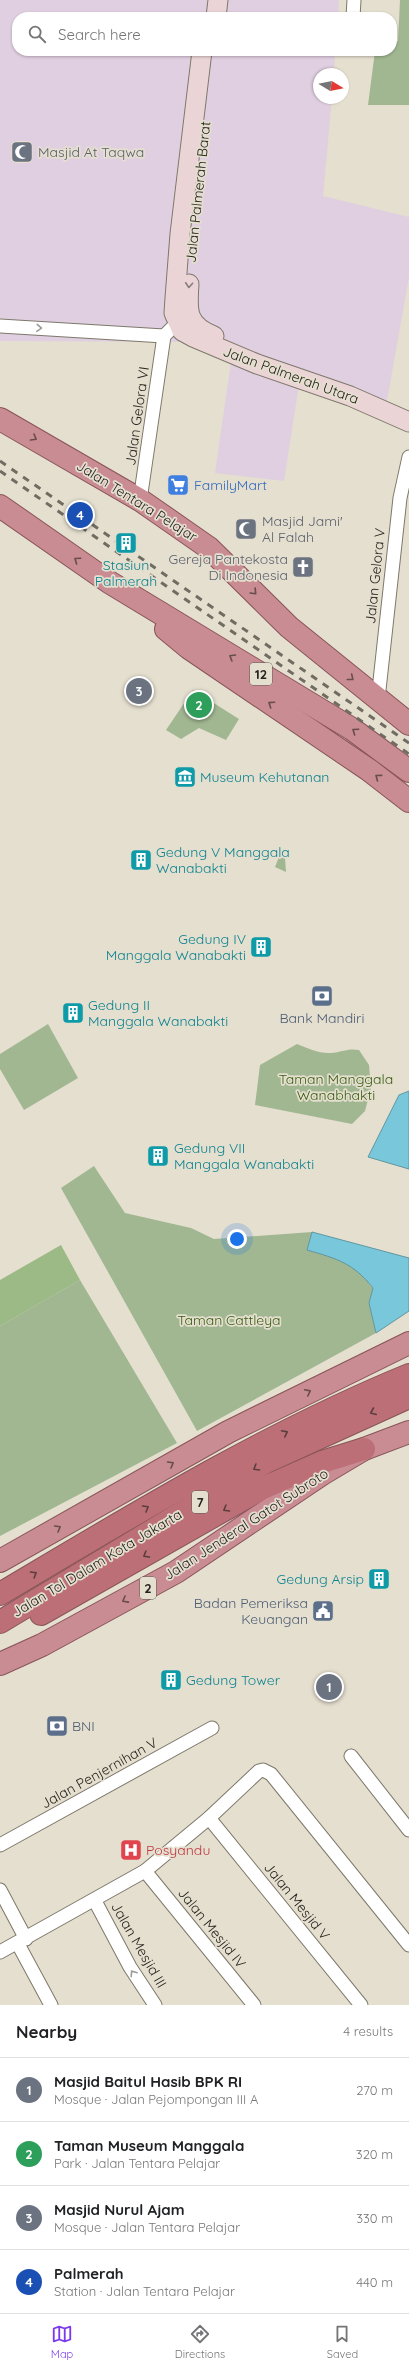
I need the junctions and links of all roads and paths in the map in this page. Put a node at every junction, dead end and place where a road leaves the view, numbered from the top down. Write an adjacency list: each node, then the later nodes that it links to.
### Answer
1 (208, 0): 4 (main road)
2 (218, 0): 5 (main road)
3 (354, 0): 6 (street)
4 (207, 12)
5 (217, 12)
6 (353, 12)
7 (201, 56): 9 (main road, Jalan Palmerah Barat)
8 (211, 56): 11 (main road, Jalan Palmerah Barat, one-way to 11)
9 (178, 322): 12 (street); 13 (main road, Jalan Palmerah Utara)
10 (0, 326): 12 (street, one-way to 12)
11 (199, 330): 13 (main road, Jalan Palmerah Utara)
12 (164, 336): 18 (street, Jalan Gelora VI)
13 (258, 358): 14 (main road, Jalan Palmerah Utara); 16 (main road, Jalan Palmerah Utara)
14 (409, 411)
15 (0, 419): 18 (highway, Jalan Tentara Pelajar, one-way to 18)
16 (409, 422)
17 (409, 457): 21 (street, Jalan Gelora V)
18 (140, 500): 21 (highway, Jalan Tentara Pelajar, one-way to 21)
19 (0, 506): 20 (highway, 12, one-way to 19)
20 (109, 582): 23 (highway, 12, one-way to 20); 24 (highway, one-way to 20)
21 (378, 699): 22 (highway, Jalan Tentara Pelajar)
22 (409, 724)
23 (409, 771)
24 (409, 801)
25 (405, 1343): 30 (highway, one-way to 25)
26 (409, 1375): 31 (highway, Jalan Tol Dalam Kota Jakarta / 7, one-way to 26)
27 (409, 1397): 32 (highway, Jalan Tol Dalam Kota Jakarta / 7, one-way to 32)
28 (409, 1432): 29 (highway, Jalan Jenderal Gatot Subroto / 2)
29 (364, 1450): 33 (highway, one-way to 33); 34 (highway, Jalan Jenderal Gatot Subroto / 2, one-way to 34)
30 (0, 1561)
31 (0, 1594)
32 (0, 1622)
33 (0, 1636)
34 (0, 1664)
35 (212, 1728): 39 (street, Jalan Penjernihan V)
36 (351, 1756): 38 (street)
37 (209, 1818): 40 (street); 44 (street); 49 (street, Jalan Mesjid V)
38 (409, 1830)
39 (0, 1845)
40 (145, 1871): 42 (street); 48 (street, Jalan Mesjid IV)
41 (0, 1890): 43 (street)
42 (95, 1901): 43 (street); 47 (street, Jalan Mesjid III, one-way to 42)
43 (22, 1942): 45 (street); 46 (street)
44 (409, 1945)
45 (0, 1952)
46 (51, 2005)
47 (155, 2005)
48 (254, 2005)
49 (361, 2005)

